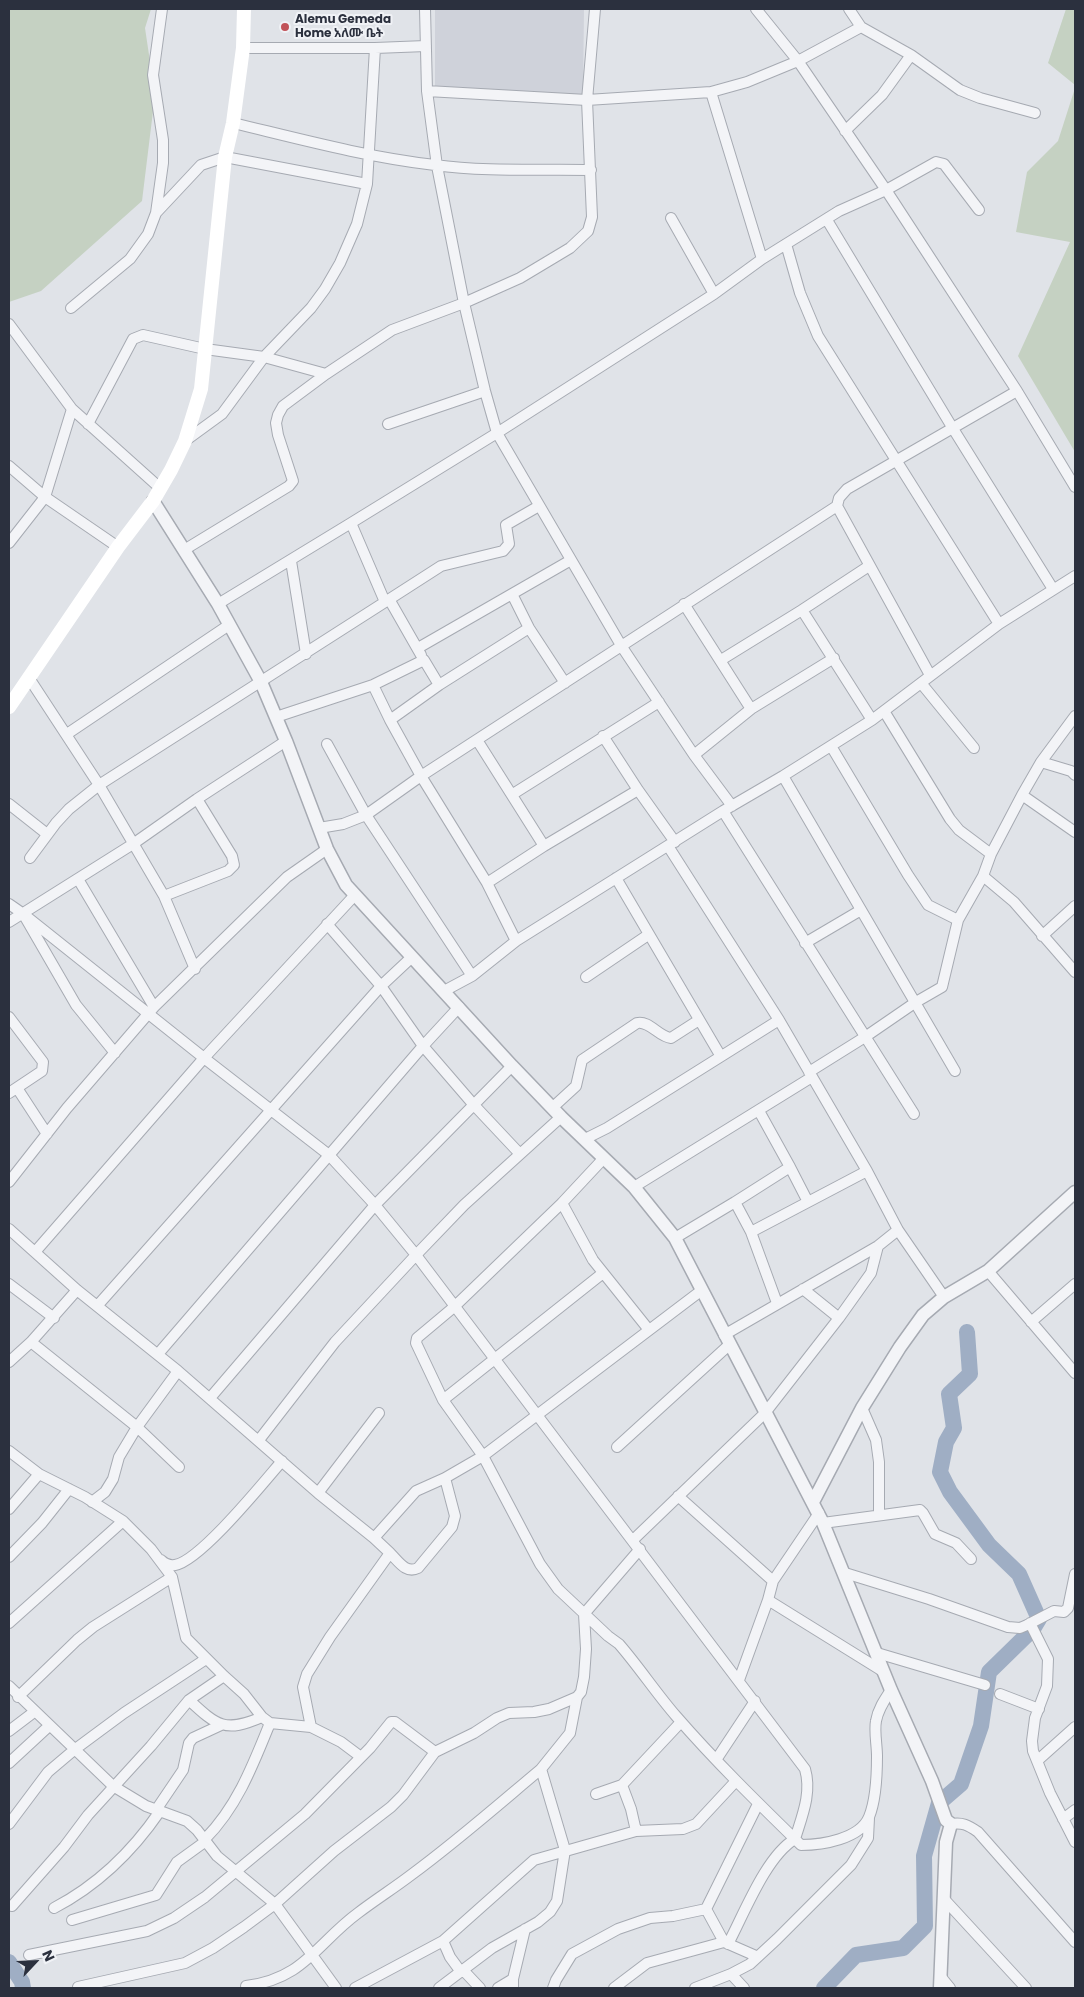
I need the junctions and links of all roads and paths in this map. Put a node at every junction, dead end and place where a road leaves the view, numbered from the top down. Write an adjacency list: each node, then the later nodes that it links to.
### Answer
1 (162, 9): 26 (street)
2 (244, 9): 9 (main road)
3 (425, 9): 8 (street)
4 (596, 9): 15 (street)
5 (756, 9): 12 (street)
6 (849, 9): 7 (street)
7 (861, 27): 11 (street); 12 (street)
8 (426, 46): 10 (street); 13 (street)
9 (243, 48): 10 (street); 17 (main road)
10 (375, 48): 19 (street)
11 (911, 55): 16 (street); 18 (street)
12 (798, 60): 14 (street); 18 (street)
13 (427, 91): 15 (street); 21 (street)
14 (711, 92): 15 (street); 30 (street)
15 (587, 100): 22 (street)
16 (1035, 113)
17 (233, 123): 19 (street); 20 (main road)
18 (845, 131): 24 (street)
19 (368, 155): 21 (street); 23 (street)
20 (226, 157): 23 (street); 26 (street); 35 (main road)
21 (436, 166): 22 (street); 32 (street)
22 (591, 170): 32 (street)
23 (367, 184): 36 (street)
24 (886, 190): 25 (street); 28 (street); 39 (street)
25 (980, 210)
26 (156, 213): 33 (street)
27 (671, 218): 31 (street)
28 (827, 220): 29 (street); 43 (street)
29 (786, 244): 30 (street); 46 (street)
30 (762, 259): 31 (street)
31 (714, 294): 44 (street)
32 (464, 303): 37 (street); 38 (street)
33 (71, 308)
34 (9, 324): 40 (street)
35 (205, 349): 36 (street); 41 (street); 45 (main road)
36 (264, 357): 37 (street); 45 (street)
37 (326, 374): 57 (street)
38 (485, 391): 42 (street); 44 (street)
39 (1017, 391): 43 (street); 49 (street)
40 (72, 409): 41 (street); 50 (street)
41 (88, 424): 48 (street)
42 (388, 424)
43 (952, 427): 46 (street); 62 (street)
44 (497, 433): 52 (street); 54 (street)
45 (185, 441): 48 (main road)
46 (897, 460): 53 (street); 68 (street)
47 (9, 466): 50 (street)
48 (160, 488): 51 (main road)
49 (1075, 488)
50 (45, 497): 55 (street); 56 (street)
51 (153, 500): 56 (main road); 57 (street)
52 (539, 506): 58 (street); 64 (street)
53 (837, 506): 60 (street); 66 (street)
54 (351, 523): 59 (street); 64 (street)
55 (9, 543)
56 (118, 547): 78 (main road)
57 (184, 550): 65 (street)
58 (571, 560): 63 (street); 71 (street)
59 (291, 561): 65 (street); 73 (street)
60 (868, 566): 67 (street); 77 (street)
61 (1075, 576): 62 (street)
62 (1052, 590): 68 (street)
63 (512, 594): 70 (street); 72 (street)
64 (387, 601): 72 (street); 73 (street)
65 (218, 604): 69 (street)
66 (684, 604): 71 (street); 76 (street)
67 (802, 610): 74 (street); 76 (street)
68 (999, 624): 77 (street)
69 (229, 625): 79 (street); 92 (street)
70 (529, 628): 80 (street); 83 (street)
71 (622, 647): 80 (street); 84 (street)
72 (418, 648): 75 (street)
73 (306, 654): 79 (street)
74 (834, 658): 86 (street); 91 (street)
75 (424, 660): 82 (street); 83 (street)
76 (721, 660): 86 (street)
77 (930, 675): 81 (street)
78 (29, 678): 85 (main road); 92 (street)
79 (261, 682): 89 (street); 104 (street)
80 (565, 683): 94 (street)
81 (921, 683): 87 (street); 98 (street)
82 (373, 685): 89 (street); 90 (street)
83 (439, 685): 90 (street)
84 (659, 702): 93 (street); 99 (street)
85 (9, 707)
86 (751, 709): 99 (street)
87 (884, 711): 91 (street); 119 (street)
88 (1075, 716): 100 (street)
89 (276, 717): 95 (street)
90 (390, 720): 102 (street)
91 (872, 720): 97 (street)
92 (67, 734): 104 (street)
93 (603, 736): 105 (street); 106 (street)
94 (477, 740): 102 (street); 106 (street)
95 (286, 741): 108 (street); 112 (street)
96 (327, 744): 111 (street)
97 (831, 746): 103 (street); 131 (street)
98 (974, 748)
99 (694, 756): 110 (street)
100 (1041, 762): 101 (street); 107 (street)
101 (1074, 771)
102 (421, 776): 111 (street); 124 (street)
103 (783, 776): 110 (street); 129 (street)
104 (99, 785): 114 (street); 115 (street)
105 (638, 790): 116 (street); 117 (street)
106 (513, 794): 117 (street)
107 (1022, 795): 113 (street); 119 (street)
108 (197, 799): 115 (street); 125 (street)
109 (9, 804): 114 (street)
110 (727, 808): 116 (street); 137 (street)
111 (366, 815): 112 (street); 141 (street)
112 (319, 828): 118 (street)
113 (1075, 832)
114 (47, 834): 120 (street)
115 (133, 844): 123 (street); 125 (street)
116 (672, 844): 122 (street); 150 (street)
117 (544, 846): 124 (street)
118 (327, 849): 126 (street); 139 (street)
119 (991, 854): 121 (street)
120 (30, 858)
121 (983, 876): 131 (street); 135 (street)
122 (616, 878): 134 (street); 136 (street)
123 (78, 879): 130 (street); 147 (street)
124 (488, 883): 136 (street)
125 (164, 896): 139 (street)
126 (354, 896): 133 (street); 138 (street)
127 (9, 904): 130 (street)
128 (1075, 906): 135 (street)
129 (861, 910): 137 (street); 145 (street)
130 (22, 912): 132 (street); 147 (street); 153 (street)
131 (958, 920): 145 (street)
132 (9, 922)
133 (327, 924): 143 (street); 155 (street)
134 (648, 935): 142 (street); 149 (street)
135 (1042, 936): 140 (street)
136 (516, 941): 141 (street)
137 (805, 942): 151 (street)
138 (412, 957): 143 (street); 144 (street)
139 (194, 969): 147 (street)
140 (1075, 972)
141 (472, 976): 144 (street)
142 (586, 977)
143 (381, 986): 152 (street); 161 (street)
144 (444, 991): 146 (street)
145 (916, 1002): 151 (street); 157 (street)
146 (459, 1007): 152 (street); 156 (street)
147 (151, 1010): 153 (street); 155 (street)
148 (9, 1019): 159 (street)
149 (699, 1020): 154 (street); 163 (street)
150 (779, 1020): 154 (street); 158 (street)
151 (865, 1038): 158 (street); 164 (street)
152 (422, 1046): 160 (street); 168 (street)
153 (115, 1053): 165 (street)
154 (720, 1055): 166 (street)
155 (204, 1058): 161 (street); 184 (street)
156 (512, 1066): 160 (street); 163 (street)
157 (955, 1071)
158 (810, 1074): 162 (street); 171 (street)
159 (13, 1091): 165 (street)
160 (474, 1104): 167 (street); 178 (street)
161 (271, 1110): 168 (street); 195 (street)
162 (759, 1111): 170 (street); 173 (street)
163 (556, 1113): 166 (street); 167 (street)
164 (914, 1114)
165 (47, 1134): 172 (street)
166 (586, 1139): 169 (street)
167 (520, 1154): 185 (street)
168 (329, 1155): 178 (street); 203 (street)
169 (604, 1158): 173 (street); 177 (street)
170 (790, 1167): 175 (street); 176 (street)
171 (867, 1171): 176 (street); 180 (street)
172 (9, 1182)
173 (634, 1187): 182 (street)
174 (1075, 1192): 186 (street)
175 (735, 1202): 181 (street); 182 (street)
176 (808, 1202): 181 (street)
177 (562, 1203): 187 (street); 196 (street)
178 (374, 1205): 185 (street); 208 (street)
179 (9, 1229): 184 (street)
180 (898, 1230): 183 (street); 193 (street)
181 (751, 1232): 194 (street)
182 (675, 1238): 192 (street)
183 (878, 1246): 190 (street); 198 (street)
184 (35, 1252): 191 (street)
185 (416, 1255): 196 (street); 215 (street)
186 (988, 1271): 193 (street); 199 (street)
187 (603, 1273): 200 (street); 204 (street)
188 (9, 1284): 197 (street)
189 (1075, 1284): 199 (street)
190 (803, 1289): 194 (street); 198 (street)
191 (77, 1290): 195 (street); 197 (street)
192 (702, 1290): 200 (street); 201 (street)
193 (944, 1298): 210 (street)
194 (778, 1303): 201 (street)
195 (98, 1305): 203 (street)
196 (454, 1307): 204 (street); 209 (street)
197 (54, 1318): 202 (street)
198 (839, 1318): 212 (street)
199 (1030, 1322): 206 (street)
200 (649, 1330): 213 (street)
201 (727, 1340): 212 (street); 216 (street)
202 (31, 1342): 205 (street); 214 (street)
203 (158, 1354): 207 (street)
204 (495, 1360): 209 (street); 213 (street)
205 (9, 1362)
206 (1074, 1370)
207 (178, 1371): 208 (street); 214 (street)
208 (210, 1398): 215 (street)
209 (443, 1400): 218 (street)
210 (862, 1408): 228 (street); 229 (street)
211 (379, 1413): 224 (street)
212 (765, 1413): 225 (street); 228 (street)
213 (537, 1415): 218 (street); 232 (street)
214 (137, 1427): 220 (street); 226 (street)
215 (259, 1440): 219 (street)
216 (617, 1448)
217 (9, 1451): 221 (street)
218 (483, 1456): 222 (street); 242 (street)
219 (282, 1461): 224 (street); 234 (street)
220 (179, 1467)
221 (39, 1474): 223 (street); 227 (street)
222 (445, 1478): 231 (street); 233 (street)
223 (70, 1490): 226 (street); 235 (street)
224 (318, 1493): 231 (street)
225 (678, 1496): 232 (street); 240 (street)
226 (92, 1502): 230 (street)
227 (9, 1508)
228 (818, 1513): 229 (street); 237 (street); 240 (street)
229 (879, 1514): 236 (street)
230 (123, 1521): 234 (street); 243 (street)
231 (374, 1538): 233 (street)
232 (636, 1544): 242 (street); 249 (street)
233 (390, 1553): 265 (street)
234 (157, 1557): 239 (street)
235 (9, 1558)
236 (971, 1559)
237 (844, 1573): 244 (street); 245 (street)
238 (1075, 1574): 244 (street)
239 (172, 1577): 246 (street); 254 (street)
240 (773, 1581): 241 (street)
241 (768, 1600): 247 (street); 249 (street)
242 (584, 1614): 255 (street); 261 (street)
243 (9, 1623)
244 (1030, 1623): 258 (street)
245 (877, 1653): 247 (street); 250 (street)
246 (206, 1658): 248 (street); 267 (street)
247 (884, 1672): 252 (street)
248 (224, 1676): 256 (street); 260 (street)
249 (739, 1680): 257 (street)
250 (985, 1684)
251 (9, 1686): 254 (street)
252 (891, 1690): 281 (street); 283 (street)
253 (1000, 1694): 258 (street)
254 (18, 1696): 259 (street)
255 (577, 1697): 268 (street); 273 (street)
256 (189, 1700): 262 (street); 276 (street)
257 (755, 1701): 270 (street); 286 (street)
258 (1039, 1709): 271 (street)
259 (34, 1712): 263 (street); 266 (street)
260 (266, 1720): 262 (street); 265 (street); 287 (street)
261 (681, 1722): 270 (street); 275 (street)
262 (221, 1725): 279 (street)
263 (49, 1726): 267 (street); 272 (street)
264 (1075, 1727): 271 (street)
265 (312, 1728): 269 (street)
266 (9, 1731)
267 (74, 1750): 276 (street); 284 (street)
268 (436, 1752): 269 (street); 292 (street)
269 (360, 1757): 290 (street)
270 (716, 1760): 274 (street)
271 (1037, 1761): 282 (street)
272 (9, 1763)
273 (541, 1769): 289 (street); 302 (street)
274 (736, 1781): 278 (street); 285 (street)
275 (622, 1785): 277 (street); 285 (street)
276 (113, 1786): 279 (street); 293 (street)
277 (596, 1794)
278 (758, 1804): 286 (street); 295 (street)
279 (158, 1810): 287 (street); 294 (street)
280 (1075, 1810): 282 (street)
281 (869, 1818): 286 (street); 303 (street)
282 (1062, 1819): 288 (street)
283 (948, 1822): 291 (street); 299 (street)
284 (9, 1824)
285 (636, 1831): 289 (street)
286 (795, 1839): 300 (street)
287 (206, 1840): 290 (street); 296 (street)
288 (1075, 1842)
289 (565, 1850): 297 (street); 298 (street)
290 (235, 1870): 292 (street); 301 (street)
291 (944, 1899): 306 (street); 320 (street)
292 (274, 1904): 302 (street); 309 (street)
293 (12, 1906)
294 (54, 1908)
295 (706, 1909): 300 (street); 315 (street)
296 (72, 1920)
297 (525, 1928): 304 (street); 307 (street)
298 (443, 1941): 304 (street); 311 (street)
299 (1075, 1942)
300 (726, 1943): 303 (street); 316 (street)
301 (29, 1955)
302 (313, 1955): 308 (street); 310 (street)
303 (756, 1956): 305 (street)
304 (462, 1971): 312 (street); 313 (street)
305 (731, 1974): 317 (street); 318 (street)
306 (940, 1983): 319 (street)
307 (513, 1984): 314 (street)
308 (246, 1986)
309 (78, 1987)
310 (336, 1988)
311 (355, 1988)
312 (439, 1988)
313 (480, 1988)
314 (498, 1988)
315 (553, 1988)
316 (614, 1988)
317 (695, 1988)
318 (744, 1988)
319 (950, 1988)
320 (1026, 1988)

